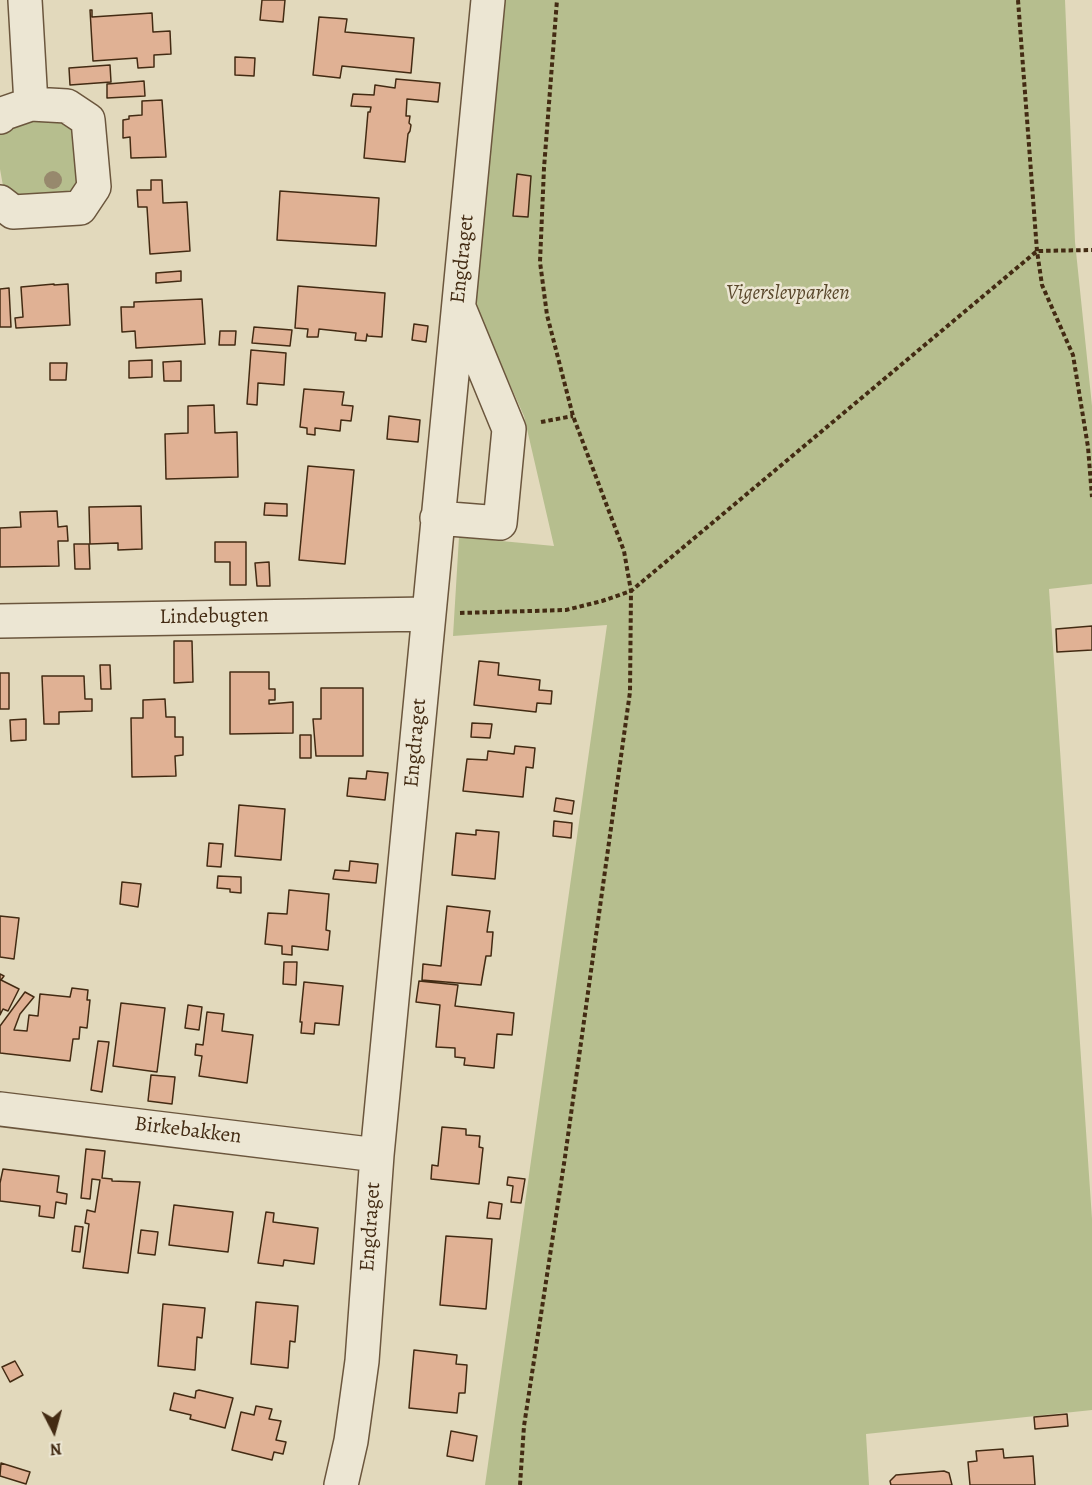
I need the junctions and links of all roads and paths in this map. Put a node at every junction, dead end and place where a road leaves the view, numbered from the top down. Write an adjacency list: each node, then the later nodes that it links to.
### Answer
1 (25, 0): 5 (street)
2 (488, 0): 10 (street, Engdraget)
3 (557, 0): 13 (path)
4 (1018, 0): 9 (path)
5 (31, 104): 6 (street); 7 (street)
6 (0, 117)
7 (0, 202)
8 (1092, 250): 9 (path)
9 (1037, 251): 11 (path); 13 (path)
10 (458, 305): 12 (street, Engdraget); 12 (street)
11 (1092, 497)
12 (437, 518): 14 (street, Engdraget)
13 (631, 591): 14 (path); 19 (path)
14 (428, 614): 15 (street, Lindebugten); 17 (street, Engdraget)
15 (0, 621)
16 (0, 1109): 17 (street, Birkebakken)
17 (377, 1155): 18 (street, Engdraget)
18 (341, 1485)
19 (520, 1485)

